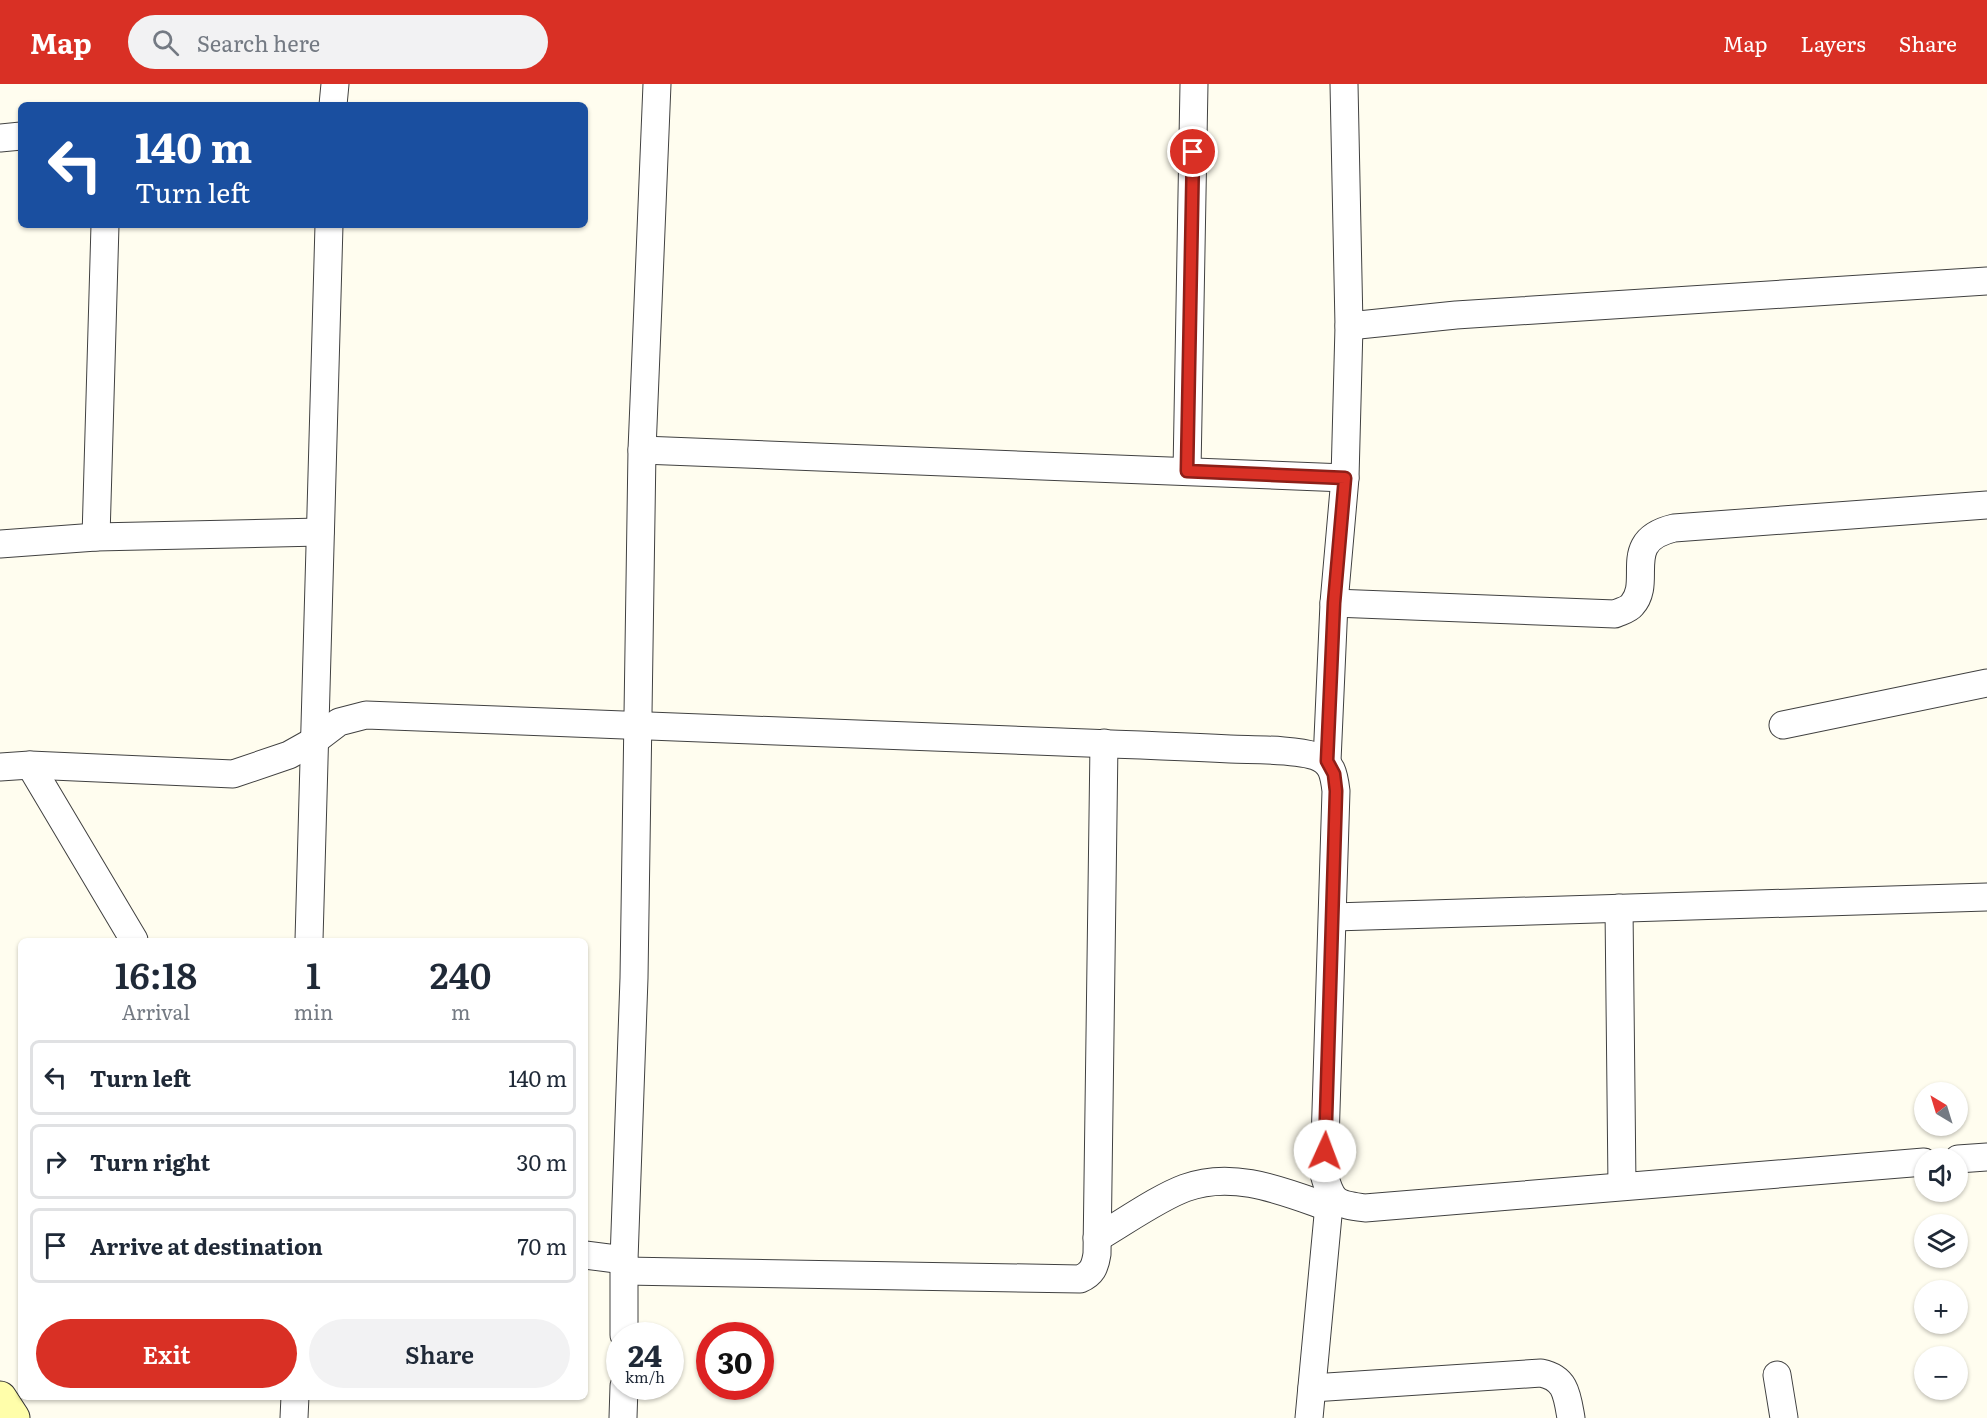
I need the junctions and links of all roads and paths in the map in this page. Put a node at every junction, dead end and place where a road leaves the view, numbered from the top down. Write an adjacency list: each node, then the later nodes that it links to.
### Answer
1 (335, 84): 5 (street)
2 (657, 84): 12 (street)
3 (1194, 84): 13 (street)
4 (1344, 84): 11 (street)
5 (333, 102)
6 (18, 136): 7 (street)
7 (0, 138)
8 (105, 228): 17 (street)
9 (329, 228): 16 (street)
10 (1987, 281): 11 (street)
11 (1349, 326): 14 (street)
12 (642, 450): 13 (street); 22 (street)
13 (1187, 471): 14 (street)
14 (1345, 478): 19 (street)
15 (1987, 505): 19 (street)
16 (320, 531): 17 (street); 23 (street)
17 (96, 537): 18 (street)
18 (0, 544)
19 (1334, 603): 25 (street)
20 (1987, 683): 21 (street)
21 (1783, 725)
22 (639, 727): 23 (street); 24 (street); 40 (street)
23 (314, 741): 26 (street); 32 (street)
24 (1104, 743): 25 (street); 38 (street)
25 (1327, 761): 30 (street)
26 (30, 765): 27 (street); 31 (street)
27 (0, 767)
28 (1987, 897): 29 (street)
29 (1619, 908): 30 (street); 36 (street)
30 (1334, 917): 37 (street)
31 (133, 938)
32 (309, 938)
33 (1987, 1157): 34 (street)
34 (1968, 1158)
35 (1914, 1163): 36 (street)
36 (1622, 1186): 37 (street)
37 (1329, 1201): 38 (street); 43 (street)
38 (1097, 1238): 40 (street)
39 (588, 1256): 40 (street)
40 (625, 1265): 41 (street)
41 (624, 1322)
42 (1777, 1375): 52 (street)
43 (1312, 1388): 50 (street); 51 (street)
44 (0, 1398): 47 (street)
45 (294, 1400): 48 (street)
46 (624, 1400): 49 (street)
47 (13, 1418)
48 (294, 1418)
49 (623, 1418)
50 (1309, 1418)
51 (1571, 1418)
52 (1784, 1418)

